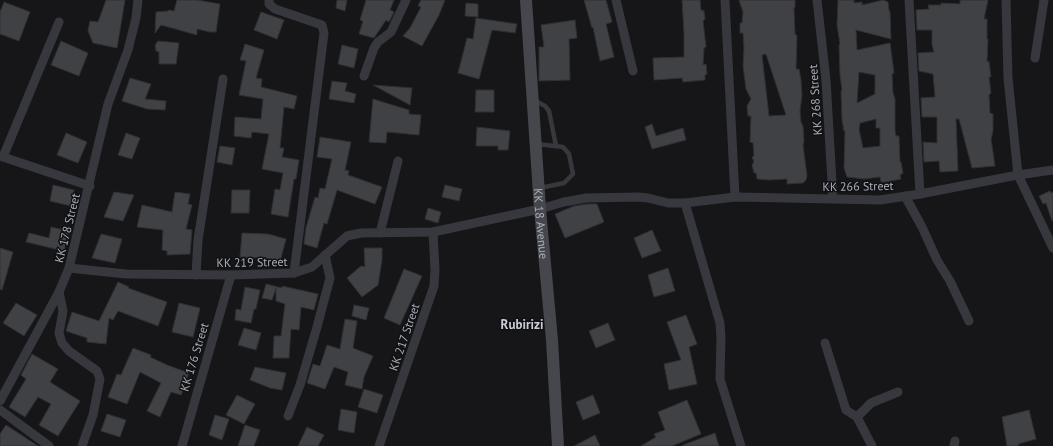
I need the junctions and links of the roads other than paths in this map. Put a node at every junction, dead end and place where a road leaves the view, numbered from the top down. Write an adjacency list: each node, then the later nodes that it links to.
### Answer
1 (138, 0): 23 (street, KK 178 Street)
2 (269, 0): 36 (street)
3 (406, 0): 14 (street)
4 (526, 0): 16 (main road, KK 18 Avenue)
5 (616, 0): 13 (street)
6 (725, 0): 27 (street)
7 (818, 0): 28 (street, KK 268 Street)
8 (909, 0): 25 (street)
9 (1006, 0): 22 (street)
10 (1044, 0): 12 (street)
11 (59, 22): 19 (street)
12 (1035, 58)
13 (633, 71)
14 (364, 76)
15 (223, 79): 37 (street)
16 (533, 99): 17 (main road, KK 18 Avenue); 18 (lane)
17 (536, 143): 18 (lane); 24 (main road, KK 18 Avenue)
18 (556, 146): 24 (lane)
19 (2, 156): 23 (street)
20 (398, 161): 32 (street)
21 (1053, 170): 22 (street, KK 266 Street)
22 (1018, 175): 25 (street, KK 266 Street); 33 (street)
23 (90, 186): 35 (street, KK 178 Street)
24 (538, 188): 30 (main road, KK 18 Avenue)
25 (920, 194): 26 (street, KK 266 Street)
26 (905, 196): 28 (street, KK 266 Street); 40 (street)
27 (735, 197): 28 (street, KK 266 Street); 29 (street, KK 266 Street)
28 (833, 199)
29 (685, 203): 30 (street, KK 266 Street); 52 (street)
30 (540, 209): 31 (street, KK 219 Street); 51 (main road, KK 18 Avenue)
31 (433, 232): 32 (street, KK 219 Street); 50 (street, KK 217 Street)
32 (380, 233): 34 (street, KK 219 Street)
33 (1053, 248)
34 (325, 255): 36 (street, KK 219 Street); 45 (street)
35 (69, 268): 37 (street, KK 219 Street); 39 (street, KK 178 Street)
36 (294, 273): 38 (street, KK 219 Street)
37 (196, 275): 38 (street, KK 219 Street)
38 (231, 276): 49 (street, KK 176 Street)
39 (59, 292): 43 (street, KK 178 Street); 48 (street)
40 (969, 321)
41 (825, 343): 46 (street)
42 (898, 392): 46 (street)
43 (0, 401)
44 (0, 410): 47 (street)
45 (288, 416)
46 (857, 418): 53 (street)
47 (49, 446)
48 (82, 446)
49 (182, 446)
50 (379, 446)
51 (558, 446)
52 (741, 446)
53 (872, 446)

